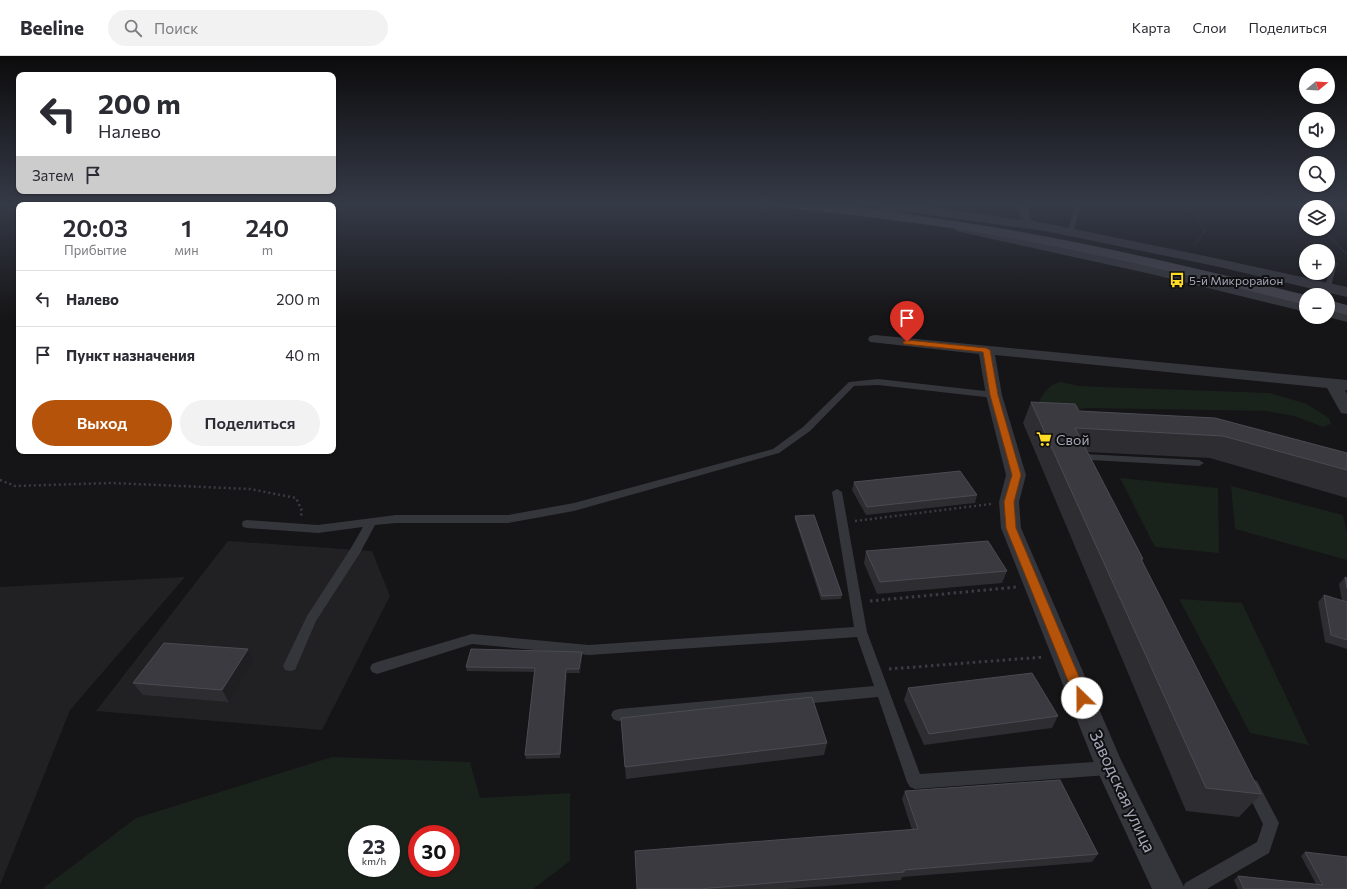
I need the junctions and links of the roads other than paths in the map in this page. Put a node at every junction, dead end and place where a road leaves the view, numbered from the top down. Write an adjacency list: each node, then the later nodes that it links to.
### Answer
1 (1023, 242): 10 (street)
2 (1081, 242): 8 (main road)
3 (1084, 242): 4 (main road)
4 (1303, 288)
5 (1347, 292): 6 (street)
6 (1335, 293)
7 (1335, 296): 9 (main road)
8 (1299, 298)
9 (1347, 301)
10 (1299, 305)
11 (1335, 307): 12 (main road)
12 (1347, 310)
13 (1335, 314): 14 (street)
14 (1347, 317)
15 (875, 339): 16 (street)
16 (986, 350): 17 (street); 18 (street, Заводская улица)
17 (1340, 384): 19 (street)
18 (994, 395): 23 (lane); 30 (street, Заводская улица)
19 (1347, 409)
20 (1199, 463): 21 (lane)
21 (1094, 478)
22 (838, 492): 25 (lane)
23 (371, 522): 24 (lane); 26 (lane)
24 (247, 524)
25 (861, 632): 27 (lane); 28 (lane)
26 (290, 666)
27 (377, 668)
28 (883, 692): 29 (lane); 30 (lane)
29 (618, 715)
30 (1110, 768): 32 (street, Заводская улица)
31 (1245, 773): 33 (lane)
32 (1169, 889)
33 (1191, 889)

